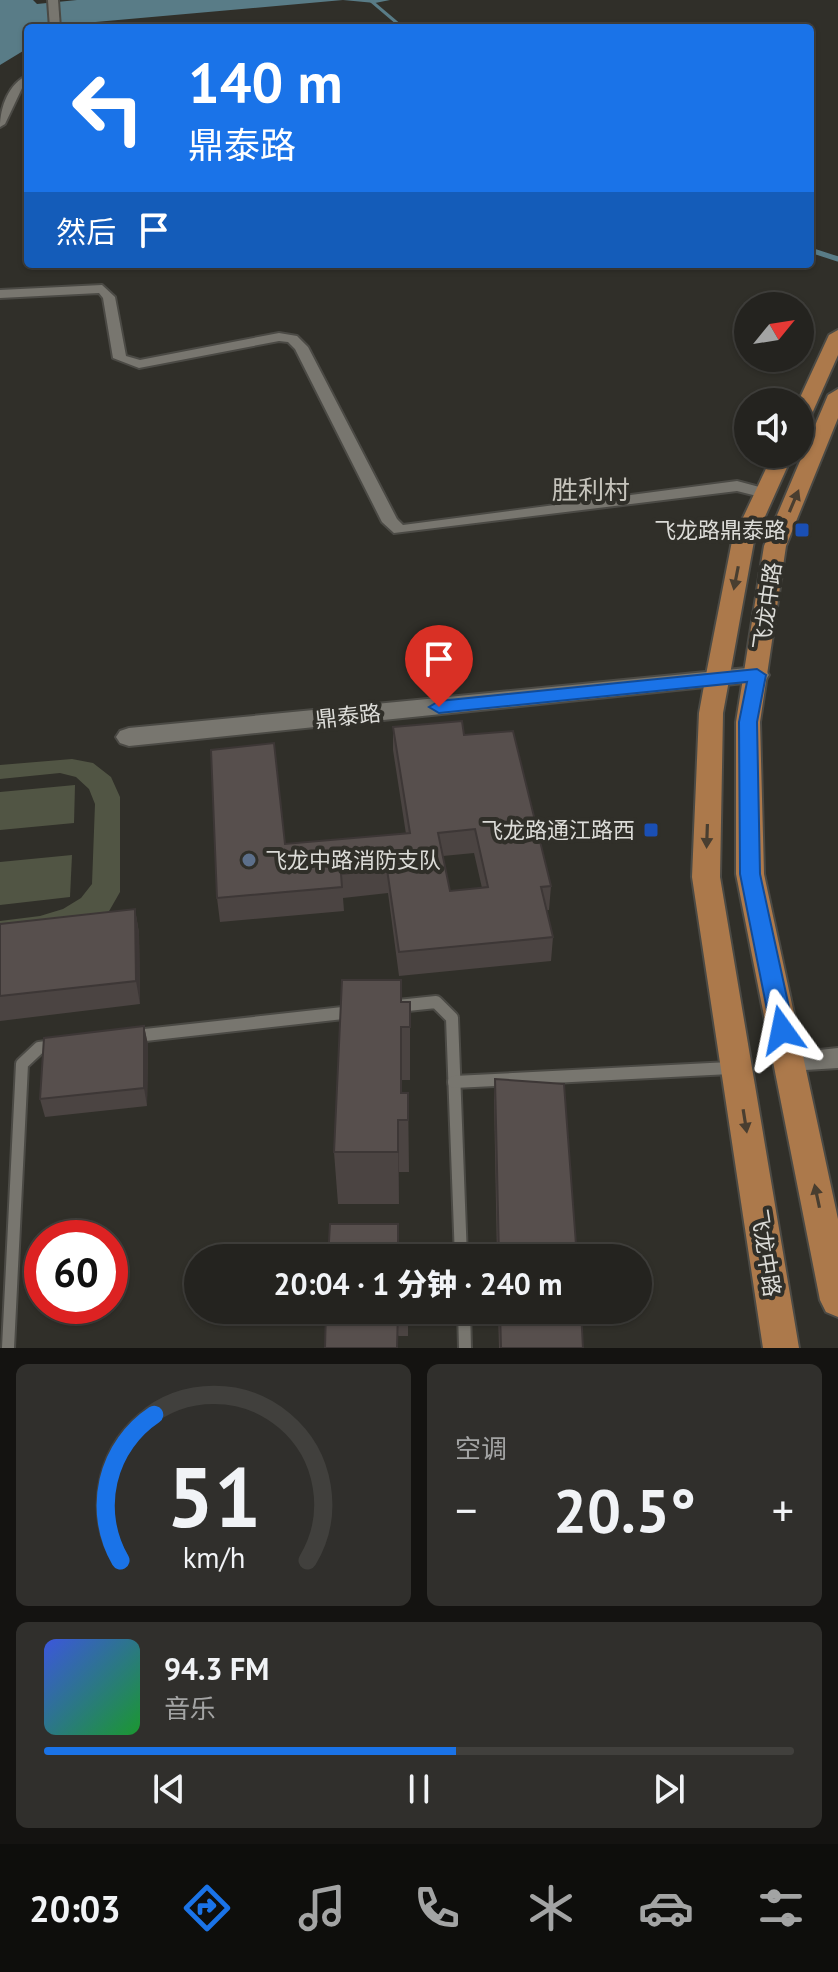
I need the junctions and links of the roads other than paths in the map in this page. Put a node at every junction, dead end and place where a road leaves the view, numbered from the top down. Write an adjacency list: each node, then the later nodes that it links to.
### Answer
1 (54, 1): 2 (street)
2 (55, 24)
3 (24, 81): 4 (street)
4 (0, 124)
5 (0, 294): 10 (street)
6 (838, 335): 7 (main road)
7 (814, 388)
8 (838, 395): 11 (main road, 飞龙中路, one-way to 8)
9 (777, 468): 10 (main road, 飞龙中路)
10 (765, 493): 12 (main road, 飞龙中路, one-way to 12)
11 (757, 675): 12 (street, 鼎泰路); 19 (main road, 飞龙中路)
12 (717, 680): 13 (street, 鼎泰路); 20 (main road, 飞龙中路, one-way to 20)
13 (129, 737)
14 (388, 1007): 21 (lane)
15 (372, 1009): 16 (lane)
16 (118, 1038)
17 (71, 1044): 24 (lane)
18 (838, 1058): 19 (street)
19 (789, 1061): 23 (main road, 飞龙中路, one-way to 19)
20 (736, 1068): 21 (lane); 28 (main road, 飞龙中路, one-way to 28)
21 (454, 1082): 22 (lane)
22 (460, 1244)
23 (838, 1300)
24 (5, 1324): 26 (lane)
25 (464, 1324): 27 (lane)
26 (8, 1348)
27 (465, 1348)
28 (781, 1348)

